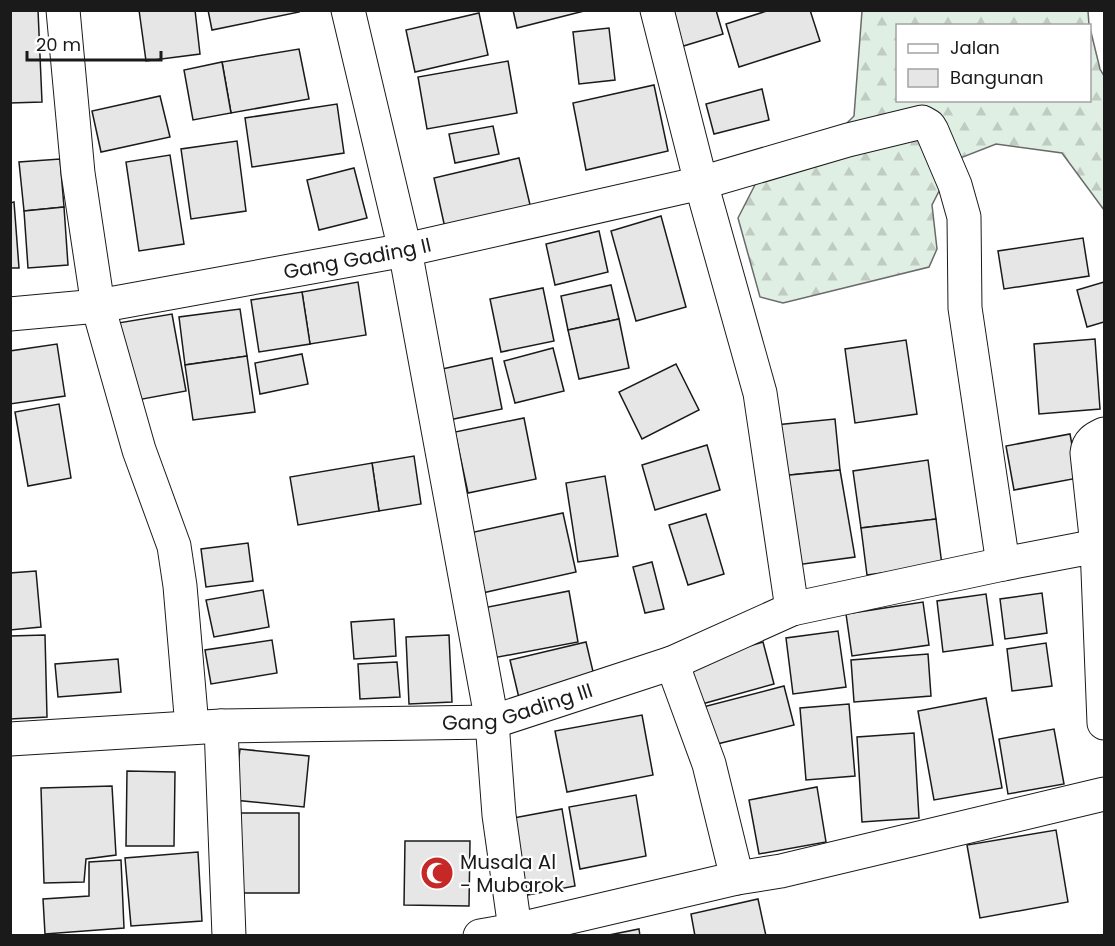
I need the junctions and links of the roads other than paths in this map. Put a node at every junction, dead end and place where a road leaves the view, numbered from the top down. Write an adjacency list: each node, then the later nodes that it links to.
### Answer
1 (63, 10): 6 (street)
2 (348, 10): 5 (street)
3 (657, 10): 4 (street)
4 (701, 183): 5 (street, Gang Gading II); 10 (street, Gang Gading II); 11 (street)
5 (405, 250): 6 (street, Gang Gading II); 13 (street)
6 (98, 306): 7 (street, Gang Gading II); 15 (street)
7 (10, 314)
8 (1104, 434): 9 (street)
9 (1097, 546): 10 (street, Gang Gading III); 14 (street)
10 (1004, 564): 11 (street, Gang Gading III)
11 (792, 609): 12 (street, Gang Gading III)
12 (672, 663): 13 (street, Gang Gading III); 18 (street)
13 (492, 722): 15 (street, Gang Gading III); 19 (street)
14 (1104, 723)
15 (207, 727): 16 (street, Gang Gading III); 20 (street)
16 (10, 739)
17 (1104, 794): 18 (street)
18 (736, 878): 19 (street)
19 (515, 933): 21 (street)
20 (229, 936)
21 (480, 936)

